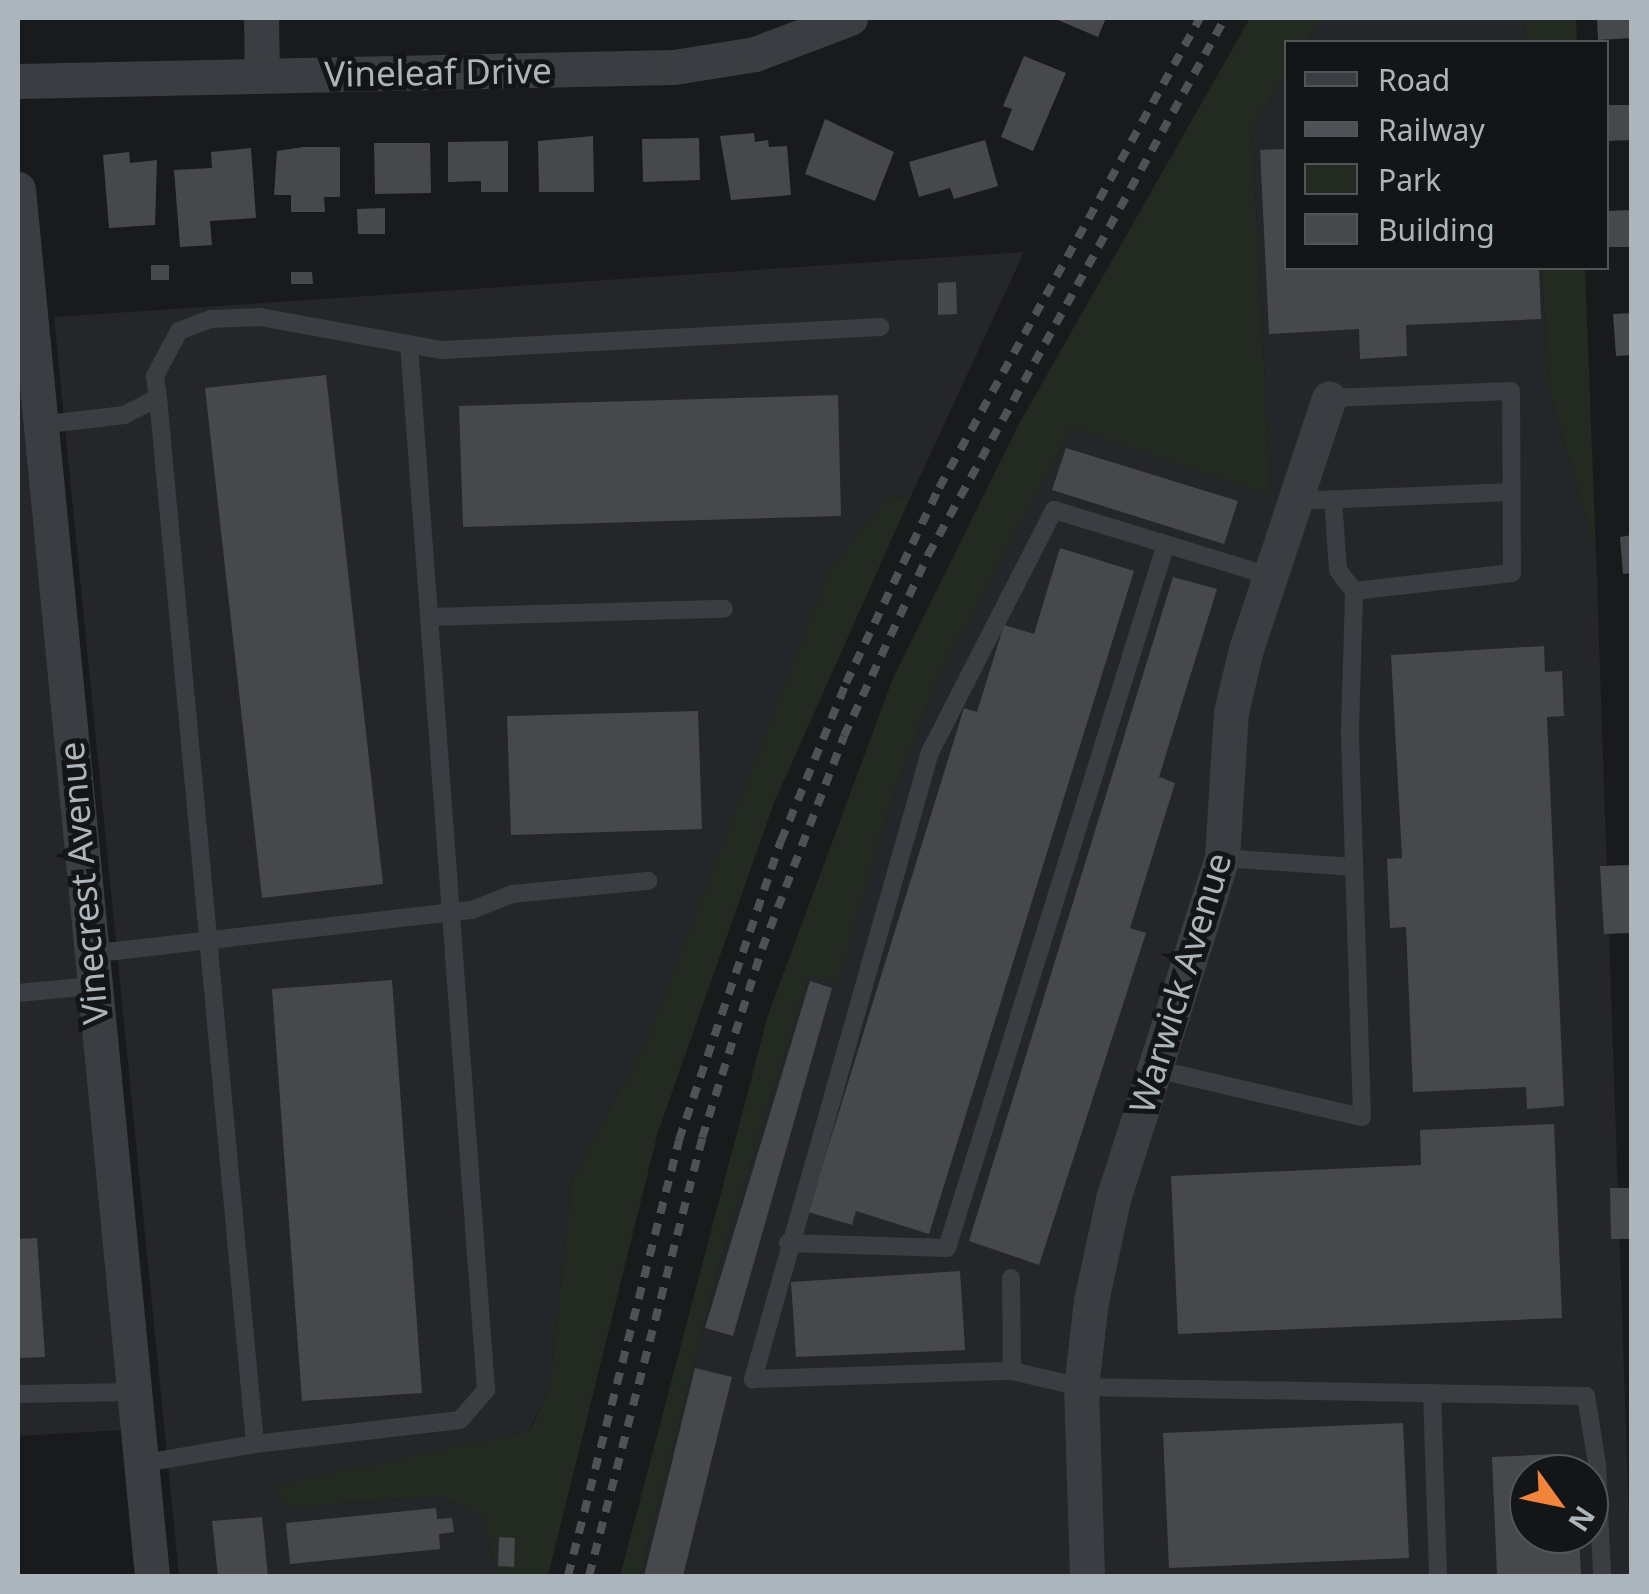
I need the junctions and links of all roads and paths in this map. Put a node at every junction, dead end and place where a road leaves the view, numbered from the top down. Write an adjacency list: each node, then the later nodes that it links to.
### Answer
1 (260, 18): 3 (street)
2 (850, 18): 3 (street, Vineleaf Drive)
3 (262, 76): 4 (street, Vineleaf Drive)
4 (18, 81)
5 (18, 190): 6 (street, Vinecrest Avenue)
6 (21, 272): 11 (street, Vinecrest Avenue)
7 (880, 327): 8 (lane)
8 (409, 344): 9 (lane); 20 (lane)
9 (158, 398): 11 (lane); 25 (lane)
10 (1329, 398): 13 (lane); 15 (street, Warwick Avenue)
11 (39, 425): 12 (street, Vinecrest Avenue)
12 (30, 462): 26 (street, Vinecrest Avenue)
13 (1512, 492): 14 (lane); 18 (lane)
14 (1333, 499): 15 (lane); 18 (lane)
15 (1295, 501): 17 (street, Warwick Avenue)
16 (1165, 548): 17 (lane); 29 (lane); 29 (lane)
17 (1270, 576): 21 (street, Warwick Avenue)
18 (1354, 591): 22 (lane)
19 (724, 609): 20 (lane)
20 (429, 618): 24 (lane)
21 (1222, 858): 22 (lane); 28 (street, Warwick Avenue)
22 (1354, 868): 28 (lane)
23 (648, 881): 24 (lane)
24 (451, 912): 25 (lane); 36 (lane)
25 (208, 940): 26 (lane); 36 (lane)
26 (91, 970): 27 (lane); 33 (street, Vinecrest Avenue)
27 (18, 993)
28 (1155, 1069): 32 (street, Warwick Avenue)
29 (788, 1243): 31 (lane)
30 (1011, 1278): 31 (lane)
31 (1012, 1371): 32 (lane)
32 (1081, 1387): 34 (lane); 39 (street, Warwick Avenue)
33 (132, 1392): 35 (lane); 37 (street, Vinecrest Avenue)
34 (1432, 1393): 40 (lane); 41 (lane)
35 (18, 1394)
36 (255, 1444): 37 (lane)
37 (140, 1464): 38 (street, Vinecrest Avenue)
38 (152, 1576)
39 (1087, 1576)
40 (1438, 1576)
41 (1602, 1576)

